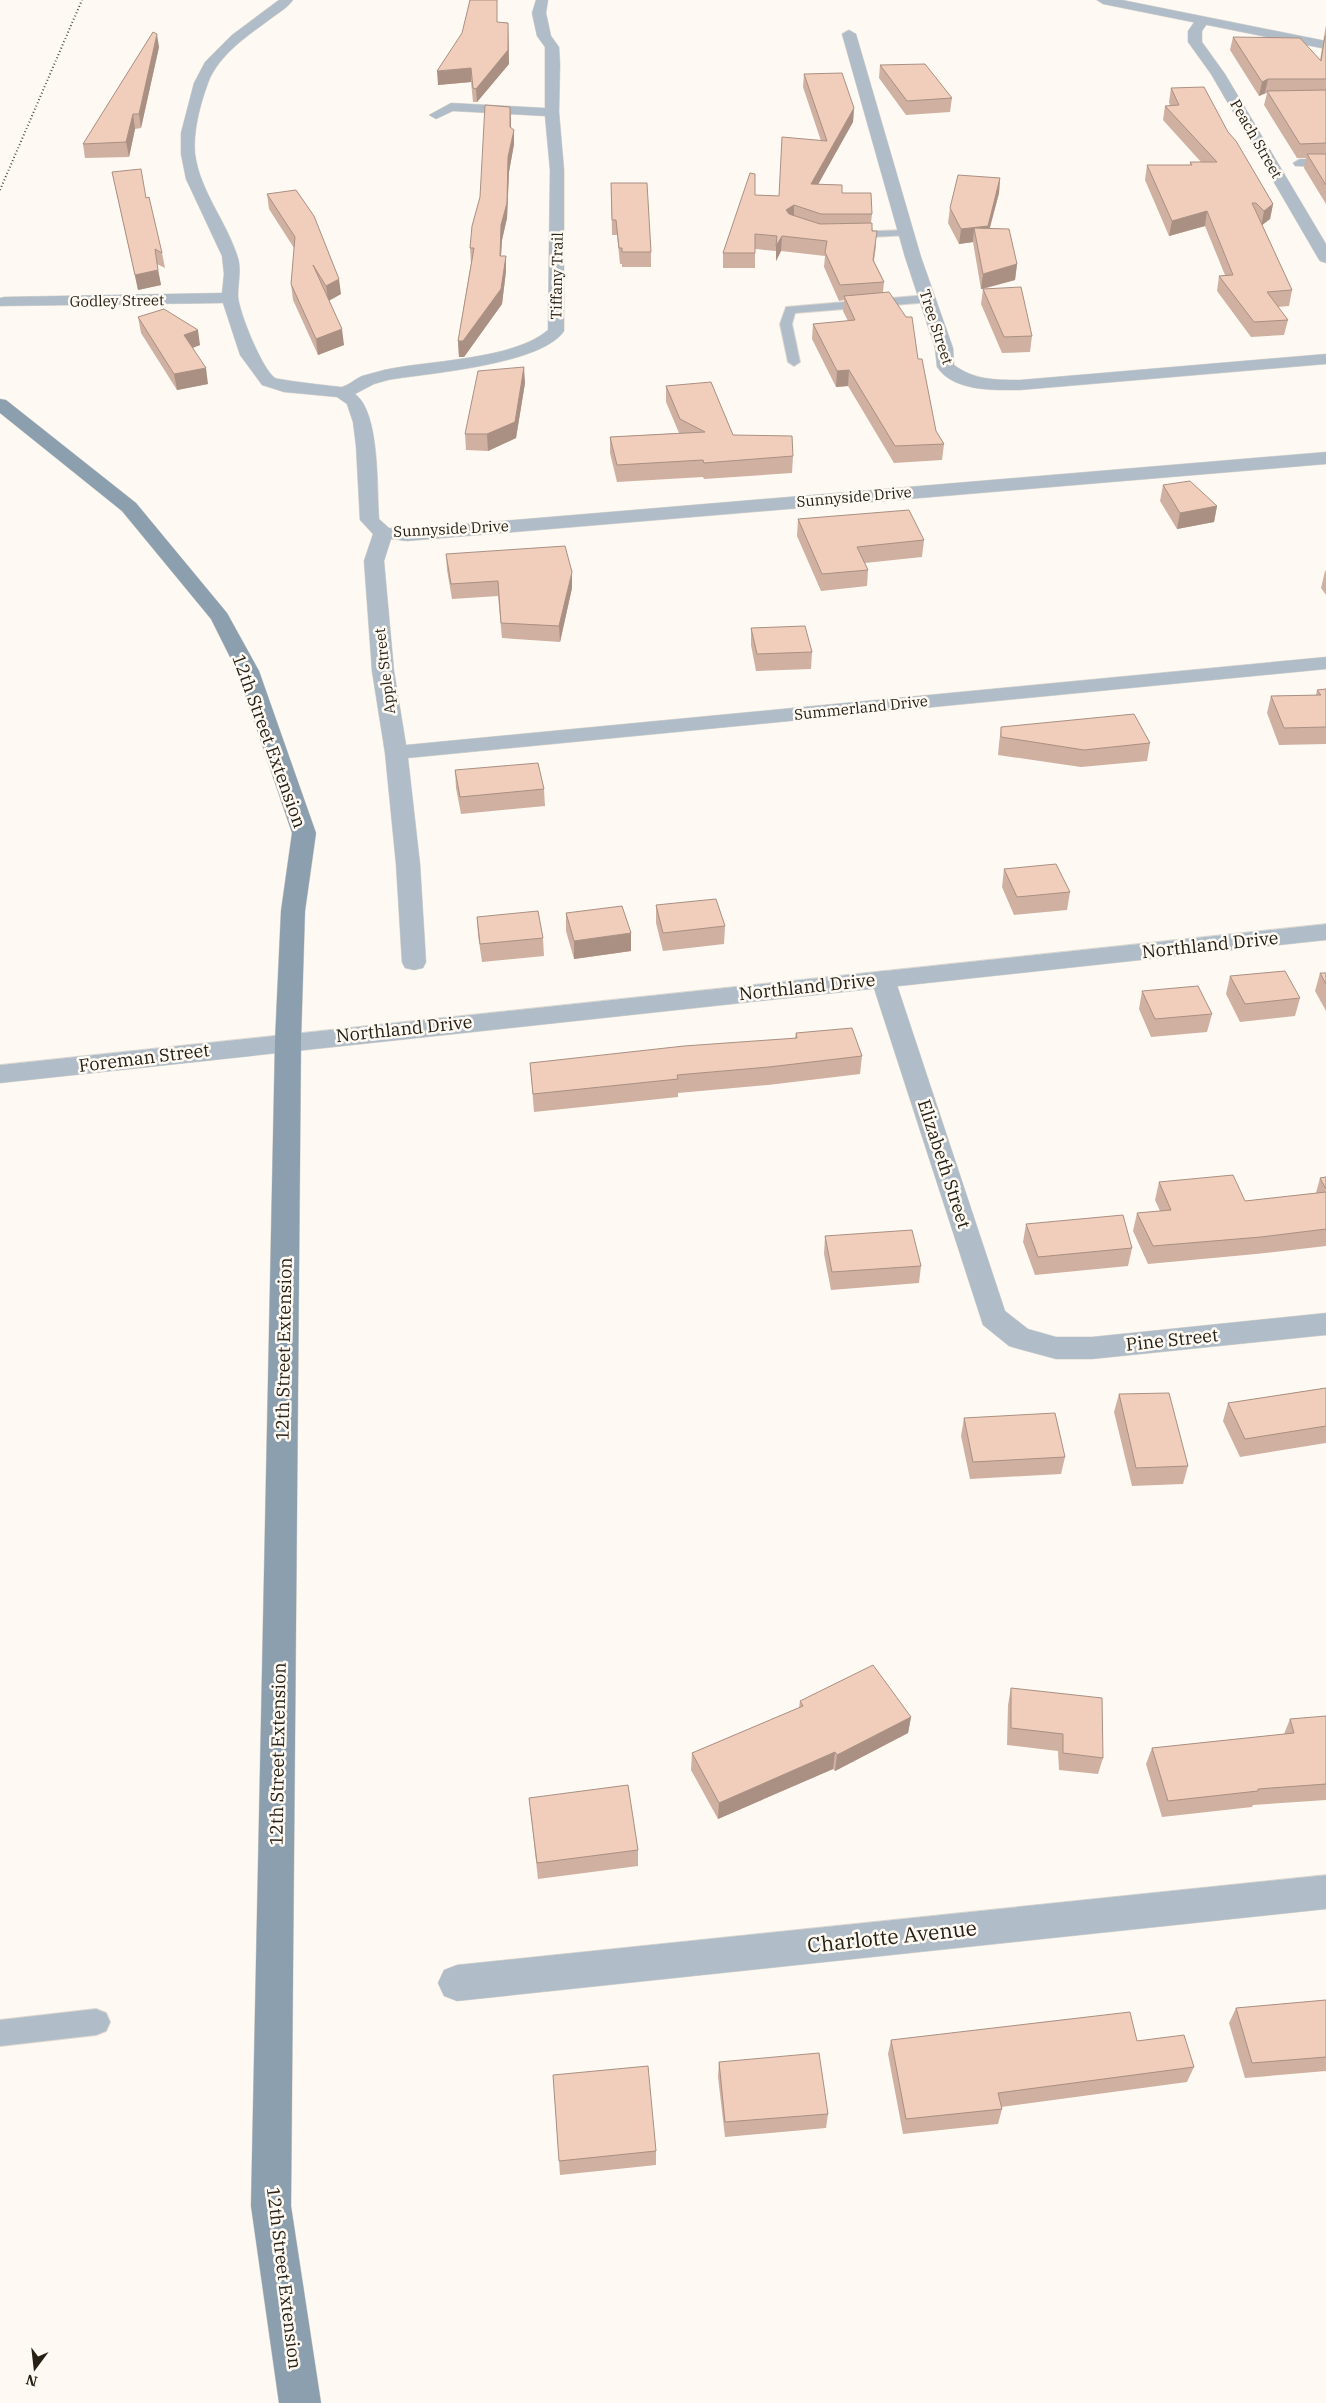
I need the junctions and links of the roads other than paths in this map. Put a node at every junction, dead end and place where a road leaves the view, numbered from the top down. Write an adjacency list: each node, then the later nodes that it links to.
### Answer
1 (287, 0): 14 (street)
2 (542, 0): 7 (street, Tiffany Trail)
3 (1103, 0): 4 (street)
4 (1202, 21): 6 (street); 13 (street, Peach Street)
5 (849, 34): 11 (street, Tree Street)
6 (1326, 45)
7 (552, 112): 8 (street); 19 (street, Tiffany Trail)
8 (436, 115)
9 (1300, 163): 10 (street)
10 (1326, 163)
11 (906, 233): 12 (lane); 15 (street, Tree Street)
12 (835, 236)
13 (1326, 258)
14 (230, 298): 16 (street, Godley Street); 19 (street)
15 (927, 299): 17 (street, Tree Street); 18 (lane)
16 (4, 302)
17 (1326, 359)
18 (794, 362)
19 (343, 393): 22 (street)
20 (0, 404): 28 (main road, 12th Street Extension)
21 (1326, 458): 22 (street, Sunnyside Drive)
22 (383, 533): 24 (street, Apple Street)
23 (1326, 663): 24 (street, Summerland Drive)
24 (396, 753): 26 (street, Apple Street)
25 (1326, 932): 27 (street, Northland Drive)
26 (414, 962)
27 (884, 979): 28 (street, Northland Drive); 31 (street, Elizabeth Street)
28 (288, 1041): 29 (street, Foreman Street); 36 (main road, 12th Street Extension)
29 (0, 1074)
30 (1326, 1324): 31 (street, Pine Street)
31 (1019, 1338)
32 (1326, 1892): 33 (street, Charlotte Avenue)
33 (457, 1983)
34 (96, 2022): 35 (lane)
35 (0, 2033)
36 (300, 2403)

